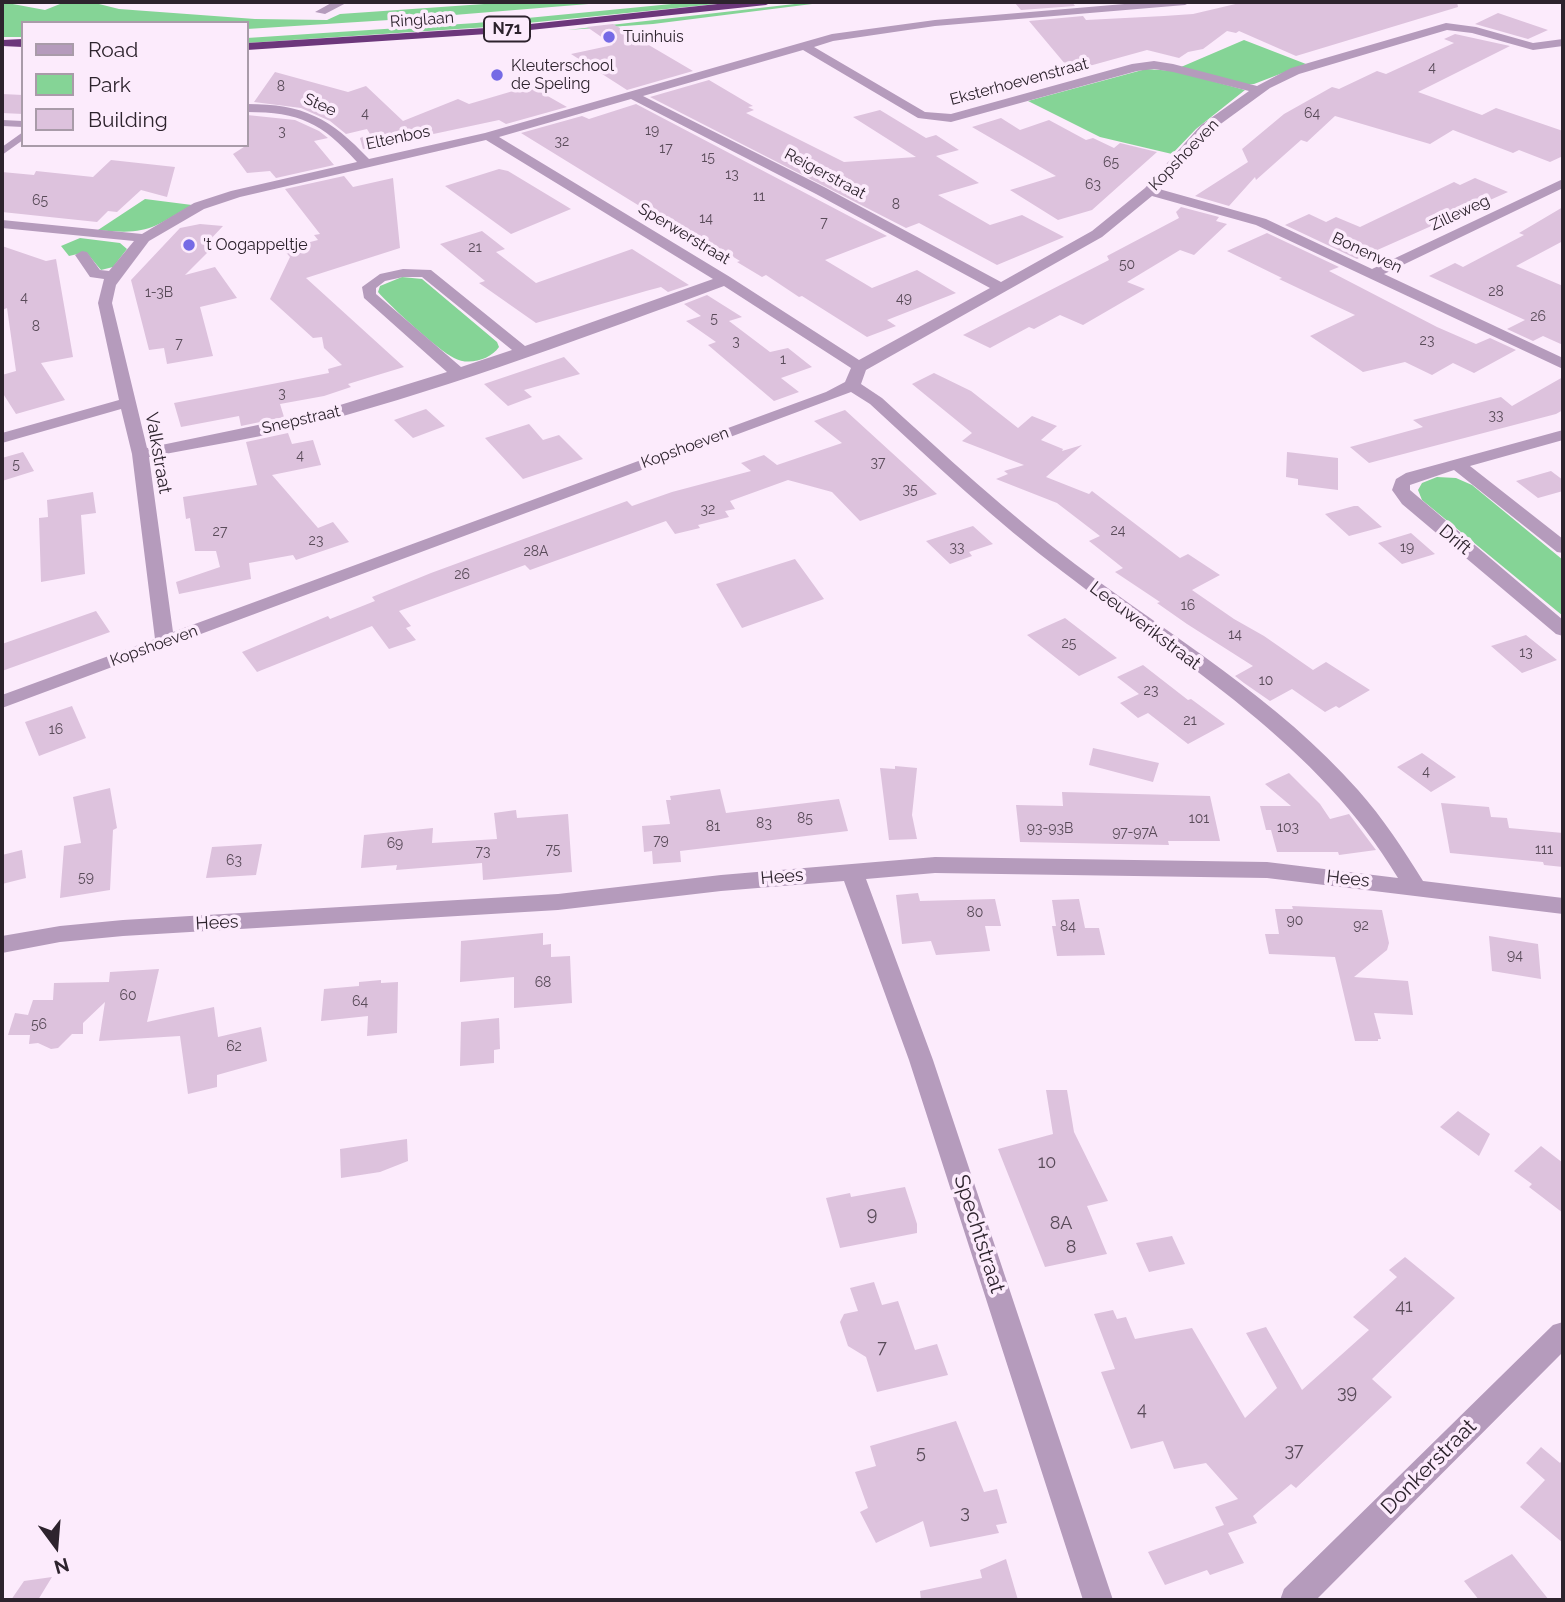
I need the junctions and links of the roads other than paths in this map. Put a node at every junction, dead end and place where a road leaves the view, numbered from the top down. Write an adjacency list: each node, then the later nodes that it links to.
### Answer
1 (342, 2): 5 (street)
2 (665, 2): 6 (highway, Ringlaan / N71)
3 (766, 2): 11 (highway, Ringlaan / N71)
4 (1185, 2): 10 (street, Eltenbos)
5 (321, 12)
6 (248, 35)
7 (1563, 42): 14 (street, Kopshoeven)
8 (2, 43): 9 (highway)
9 (21, 43)
10 (803, 45): 14 (street, Eksterhoevenstraat); 15 (street, Eltenbos)
11 (248, 47)
12 (21, 55): 13 (highway)
13 (2, 56)
14 (1258, 90): 24 (street, Kopshoeven)
15 (630, 94): 19 (street, Eltenbos); 31 (street, Reigerstraat)
16 (248, 108): 22 (street, Stee)
17 (2, 123): 18 (lane)
18 (21, 124)
19 (488, 136): 22 (street, Eltenbos); 30 (street, Sperwerstraat)
20 (21, 137): 21 (lane)
21 (2, 152)
22 (365, 163): 26 (street, Eltenbos)
23 (1563, 183): 28 (street, Zilleweg)
24 (1150, 191): 28 (street, Bonenven); 31 (street, Kopshoeven)
25 (2, 224): 26 (street)
26 (144, 238): 29 (street)
27 (82, 255): 29 (street)
28 (1371, 274): 33 (street, Bonenven)
29 (112, 276): 37 (street, Valkstraat)
30 (725, 280): 32 (street, Snepstraat); 34 (street, Sperwerstraat)
31 (1002, 288): 34 (street, Kopshoeven)
32 (523, 352): 35 (street, Snepstraat); 35 (street)
33 (1563, 364)
34 (859, 367): 36 (street)
35 (459, 374): 40 (street, Snepstraat)
36 (852, 385): 44 (street, Kopshoeven); 47 (street, Leeuwerikstraat)
37 (128, 402): 39 (street); 40 (street, Valkstraat)
38 (1563, 435): 41 (street, Drift)
39 (2, 438)
40 (140, 454): 44 (street, Valkstraat)
41 (1458, 465): 42 (street); 43 (street, Drift)
42 (1563, 548)
43 (1563, 630)
44 (165, 642): 45 (street, Kopshoeven)
45 (2, 702)
46 (852, 870): 47 (street, Hees); 49 (street, Hees); 51 (street, Spechtstraat)
47 (1416, 887): 48 (street, Hees)
48 (1563, 906)
49 (2, 944)
50 (1563, 1334): 52 (street, Donkerstraat)
51 (1098, 1600)
52 (1295, 1600)

